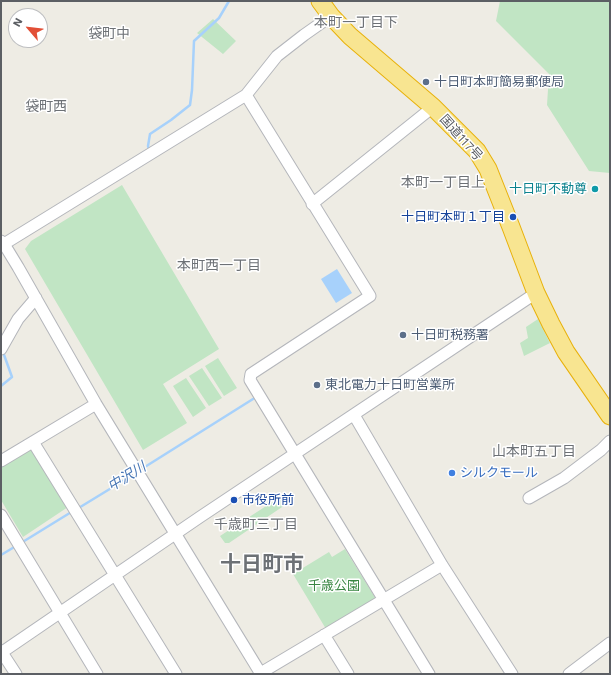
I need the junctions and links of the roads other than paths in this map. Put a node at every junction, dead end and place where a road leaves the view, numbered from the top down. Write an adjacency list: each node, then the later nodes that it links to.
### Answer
1 (320, 1): 2 (highway, 国道117号)
2 (331, 16): 3 (street); 4 (highway, 国道117号)
3 (246, 95): 5 (street); 6 (street)
4 (433, 108): 5 (street); 7 (highway, 国道117号)
5 (312, 204): 15 (street)
6 (3, 242): 8 (street)
7 (536, 293): 11 (street); 12 (highway, 国道117号)
8 (36, 298): 9 (street); 10 (street)
9 (1, 349)
10 (96, 404): 14 (street); 19 (street)
11 (354, 415): 15 (street); 20 (street)
12 (610, 416)
13 (610, 441): 17 (street)
14 (33, 442): 16 (street); 21 (street)
15 (296, 454): 19 (street); 22 (street)
16 (1, 461)
17 (530, 498)
18 (1, 514): 23 (street)
19 (175, 534): 21 (street); 30 (street)
20 (442, 565): 22 (street); 33 (street)
21 (115, 576): 23 (street); 29 (street)
22 (384, 600): 24 (street); 32 (street)
23 (60, 612): 26 (street); 28 (street)
24 (324, 636): 30 (street); 31 (street)
25 (610, 643): 34 (street)
26 (1, 652): 27 (street)
27 (16, 674)
28 (97, 674)
29 (176, 674)
30 (260, 674)
31 (348, 674)
32 (429, 674)
33 (512, 674)
34 (569, 674)

